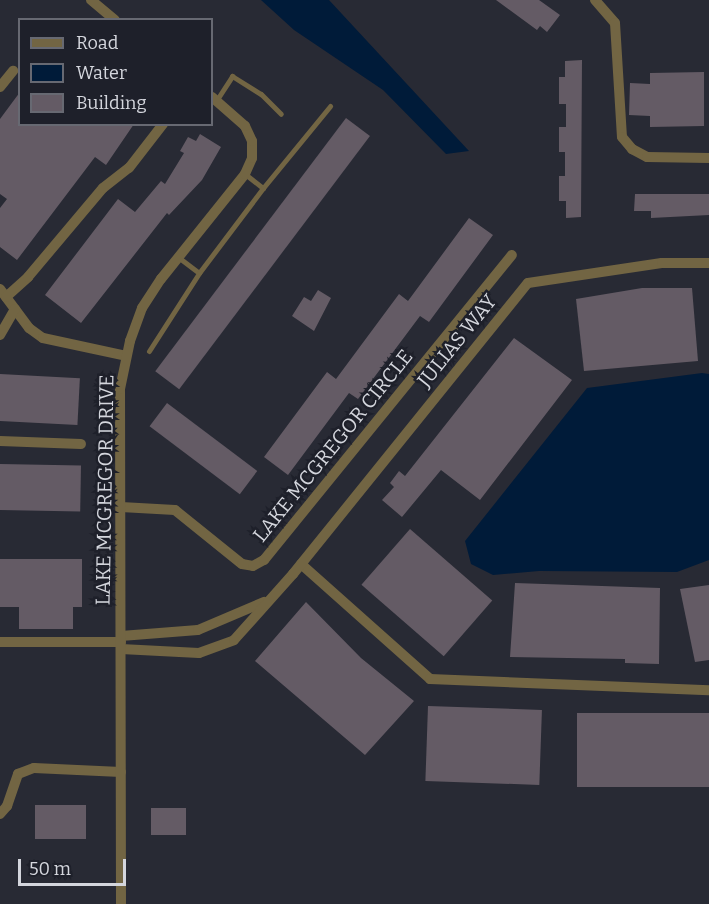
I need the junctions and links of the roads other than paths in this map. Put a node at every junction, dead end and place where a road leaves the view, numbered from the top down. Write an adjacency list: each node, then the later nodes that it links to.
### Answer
1 (91, 0): 3 (street)
2 (595, 0): 10 (street)
3 (113, 18)
4 (13, 71): 5 (street)
5 (0, 87)
6 (214, 99): 8 (lane); 11 (street, LAKE MCGREGOR DRIVE)
7 (330, 106): 12 (lane)
8 (281, 114)
9 (162, 126): 17 (street)
10 (709, 158)
11 (244, 174): 12 (lane); 14 (street, LAKE MCGREGOR DRIVE)
12 (263, 188): 16 (lane)
13 (512, 255): 24 (street, LAKE MCGREGOR CIRCLE)
14 (178, 257): 16 (lane); 21 (street, LAKE MCGREGOR DRIVE)
15 (709, 263): 25 (street, JULIAS WAY)
16 (199, 273): 20 (lane)
17 (3, 293): 18 (street)
18 (15, 309): 19 (street); 21 (street)
19 (0, 335)
20 (149, 351)
21 (126, 356): 24 (street, LAKE MCGREGOR DRIVE)
22 (0, 441): 23 (street)
23 (81, 444)
24 (121, 507): 28 (street, LAKE MCGREGOR DRIVE)
25 (301, 564): 26 (street, JULIAS WAY); 29 (street)
26 (272, 597): 28 (street, JULIAS WAY); 28 (street, JULIAS WAY)
27 (0, 642): 28 (street, JULIAS WAY)
28 (121, 643): 30 (street, LAKE MCGREGOR DRIVE)
29 (709, 690)
30 (121, 772): 31 (street); 32 (street, LAKE MCGREGOR DRIVE)
31 (0, 814)
32 (121, 904)

